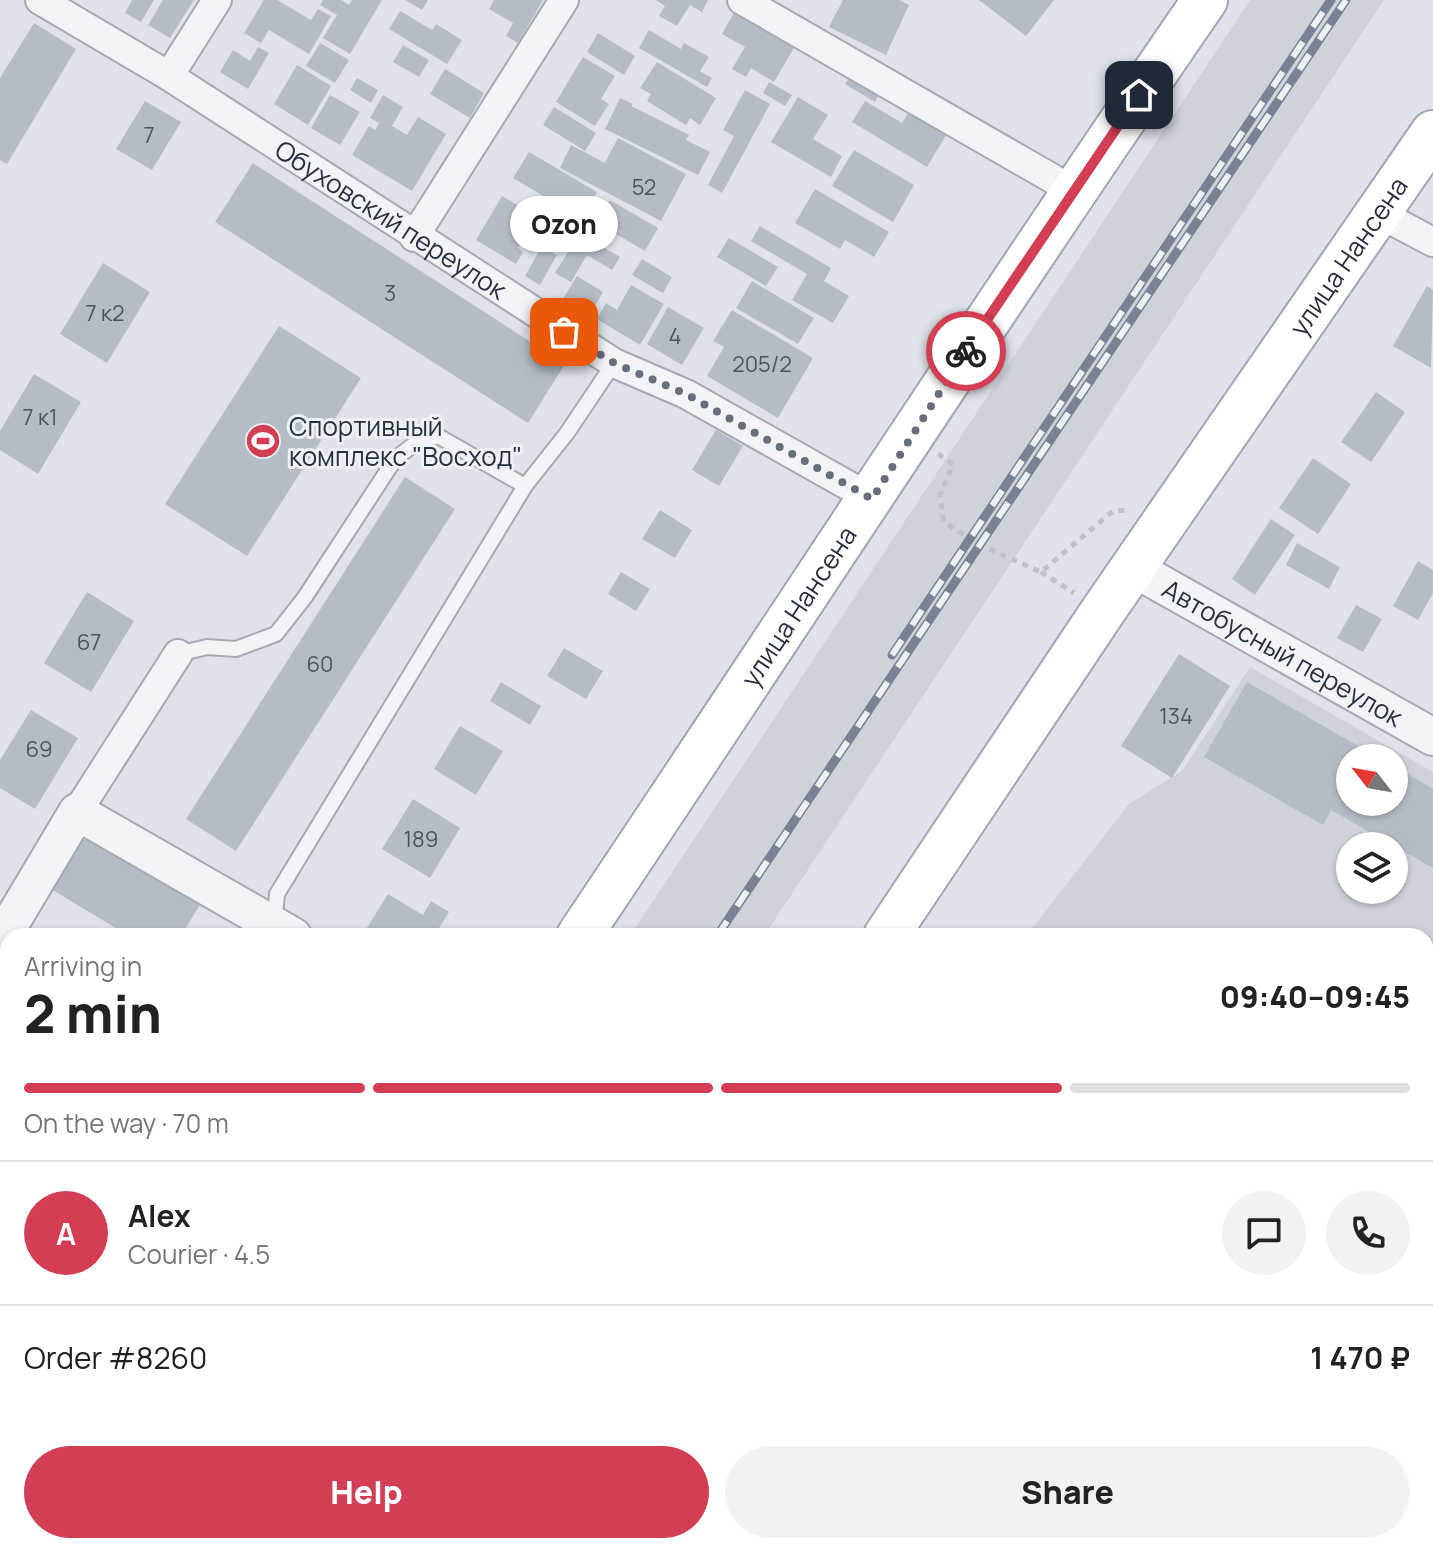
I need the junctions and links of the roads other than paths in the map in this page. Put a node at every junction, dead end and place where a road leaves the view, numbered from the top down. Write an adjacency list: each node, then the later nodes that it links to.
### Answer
1 (40, 0): 6 (street, Обуховский переулок)
2 (217, 0): 6 (street)
3 (564, 0): 10 (street)
4 (742, 0): 8 (street)
5 (1205, 0): 8 (main road, улица Нансена)
6 (169, 76): 10 (street, Обуховский переулок)
7 (1433, 133): 9 (main road, улица Нансена)
8 (1074, 191): 14 (main road, улица Нансена)
9 (1378, 213): 11 (street); 15 (main road, улица Нансена)
10 (414, 237): 12 (street, Обуховский переулок)
11 (1433, 242)
12 (614, 363): 13 (lane); 14 (street, Обуховский переулок)
13 (525, 486): 16 (lane); 21 (lane)
14 (872, 499): 22 (main road, улица Нансена)
15 (1133, 568): 17 (street, Автобусный переулок); 23 (main road, улица Нансена)
16 (178, 654): 18 (street)
17 (1433, 737)
18 (77, 812): 19 (street); 20 (street)
19 (8, 928)
20 (273, 928)
21 (280, 928)
22 (584, 928)
23 (891, 928)

